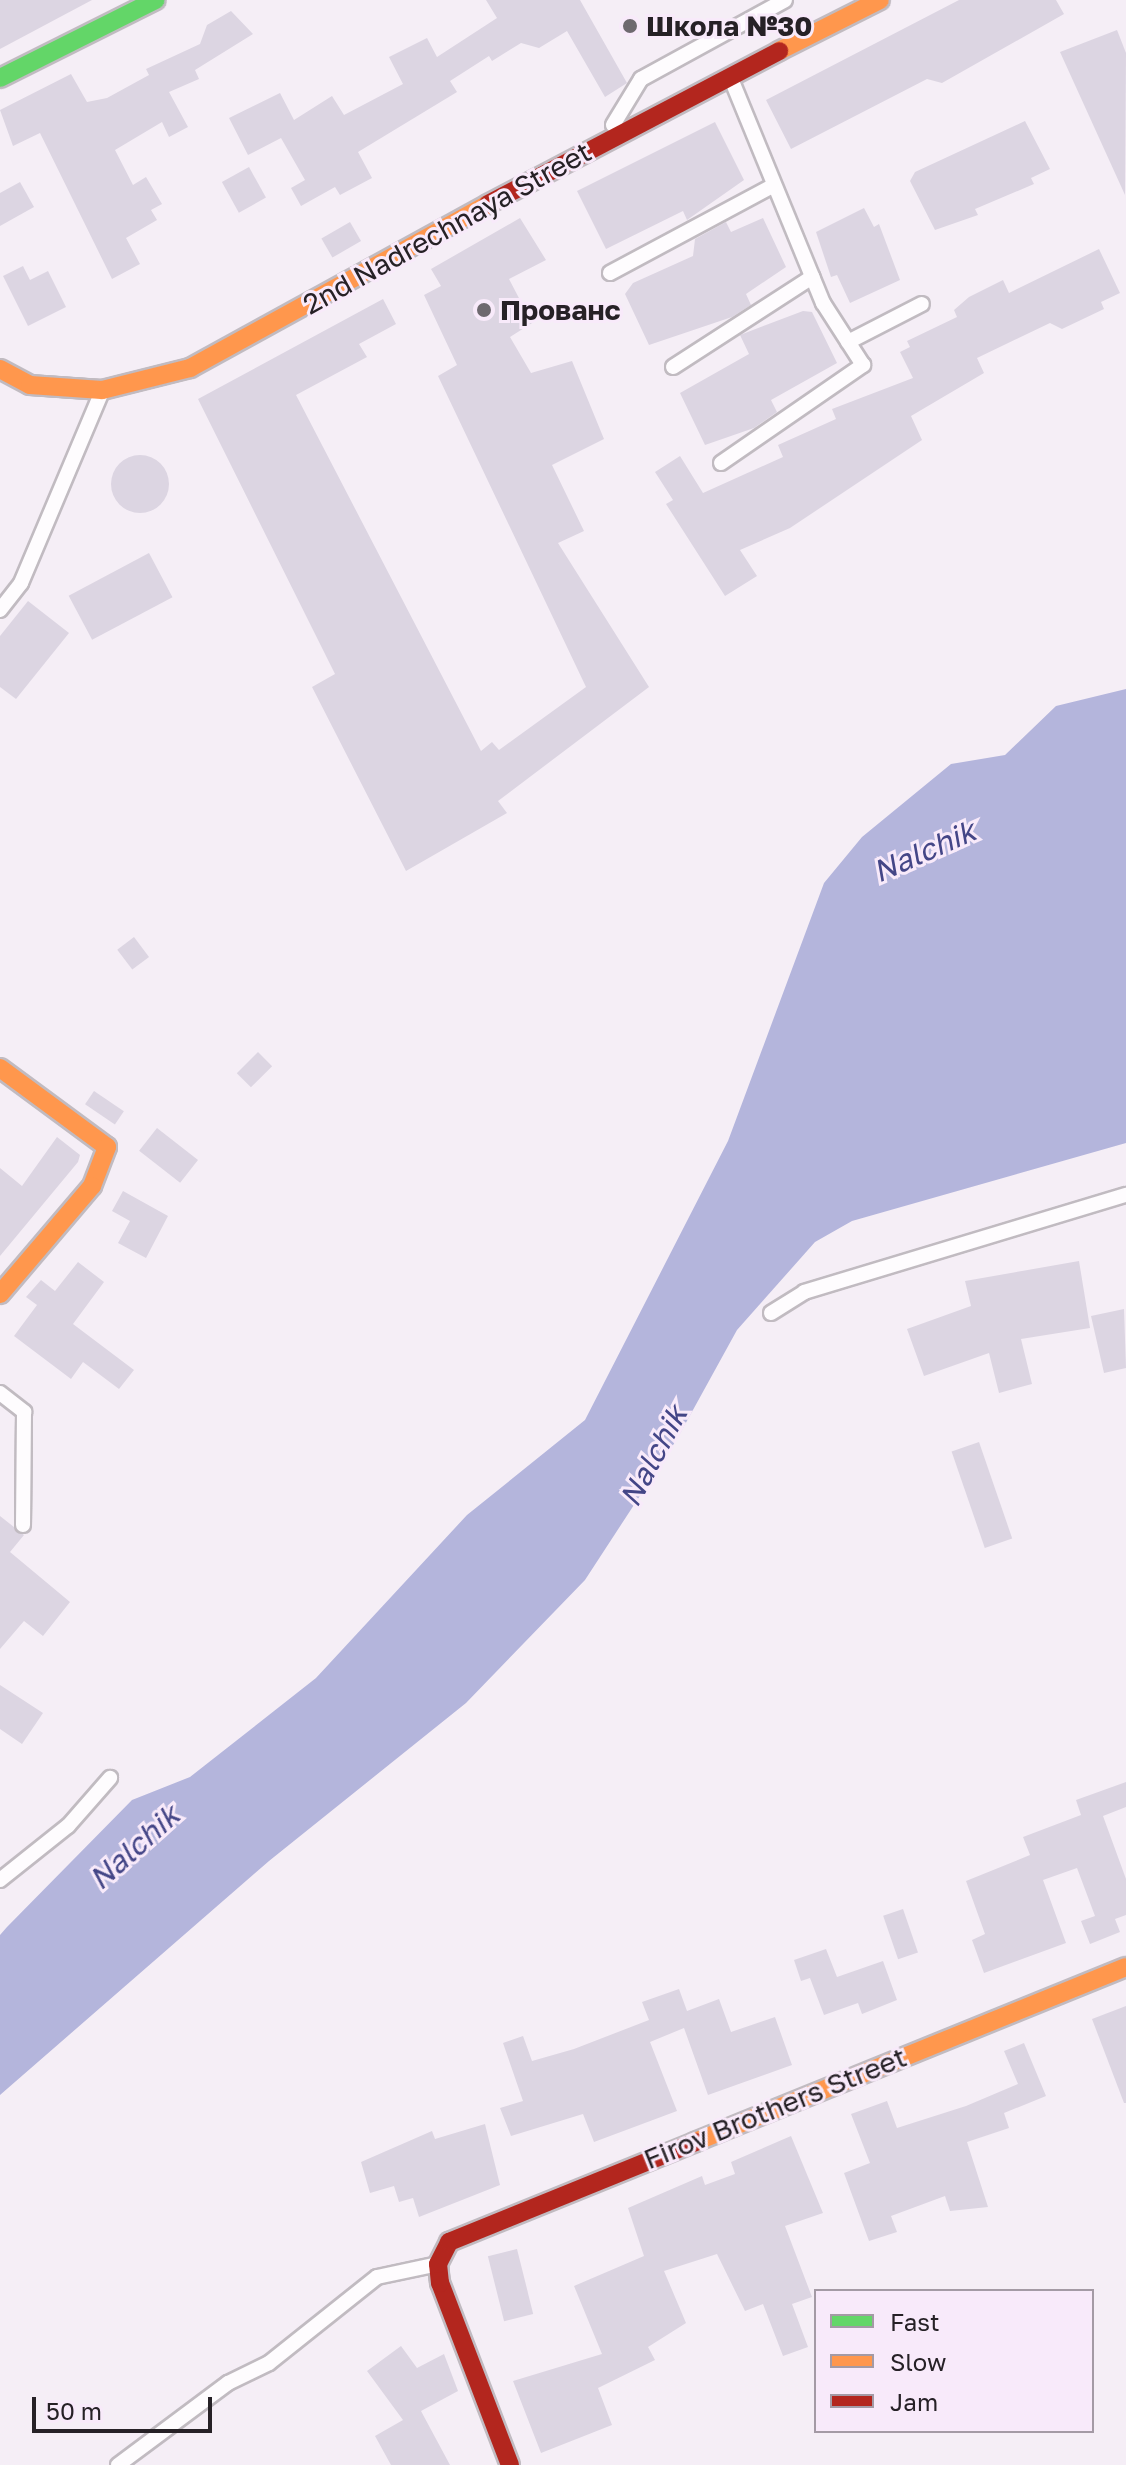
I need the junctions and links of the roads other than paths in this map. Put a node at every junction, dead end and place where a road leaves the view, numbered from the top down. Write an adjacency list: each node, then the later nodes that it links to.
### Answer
1 (156, 0): 5 (street)
2 (785, 0): 6 (lane)
3 (877, 1): 4 (street, 2nd Nadrechnaya Street)
4 (730, 75): 6 (street, 2nd Nadrechnaya Street); 7 (lane)
5 (0, 78)
6 (605, 140): 14 (street, 2nd Nadrechnaya Street)
7 (772, 186): 8 (lane); 9 (lane)
8 (610, 273)
9 (812, 277): 11 (lane); 12 (lane)
10 (922, 304): 11 (lane)
11 (848, 342): 15 (lane)
12 (673, 367)
13 (0, 369): 14 (street, 2nd Nadrechnaya Street)
14 (102, 390): 16 (lane)
15 (721, 463)
16 (0, 610)
17 (0, 1068): 19 (street)
18 (1126, 1195): 20 (lane)
19 (0, 1294)
20 (771, 1313)
21 (0, 1393): 22 (lane)
22 (23, 1525)
23 (110, 1778): 24 (lane)
24 (0, 1880)
25 (1126, 1967): 26 (street, Firov Brothers Street)
26 (438, 2264): 27 (lane); 28 (street)
27 (118, 2465)
28 (510, 2465)

